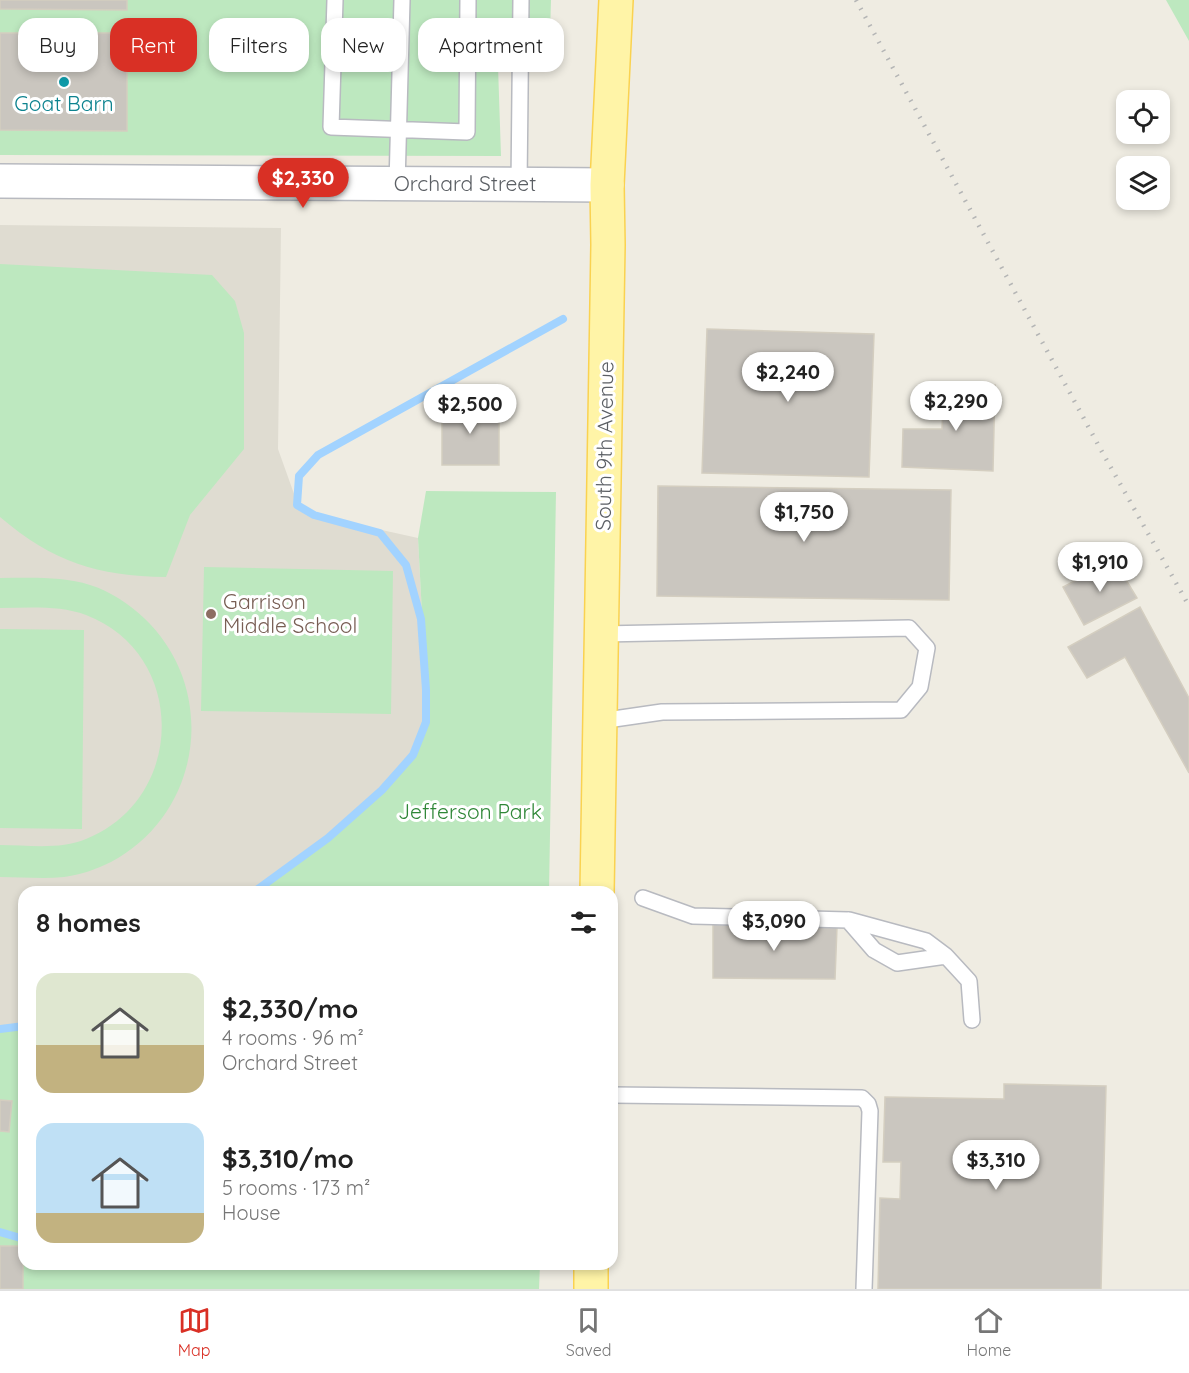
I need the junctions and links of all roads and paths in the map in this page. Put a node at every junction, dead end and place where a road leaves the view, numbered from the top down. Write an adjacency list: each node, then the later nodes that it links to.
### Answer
1 (335, 0): 6 (lane)
2 (402, 0): 6 (lane)
3 (468, 0): 6 (lane)
4 (521, 0): 9 (lane)
5 (616, 0): 10 (main road, South 9th Avenue)
6 (399, 130): 8 (lane)
7 (0, 181): 8 (street, Orchard Street)
8 (398, 184): 9 (street, Orchard Street)
9 (519, 184): 10 (street, Orchard Street)
10 (607, 185): 11 (main road, South 9th Avenue)
11 (602, 634): 12 (main road, South 9th Avenue); 12 (lane)
12 (600, 721): 13 (main road, South 9th Avenue)
13 (597, 886)
14 (643, 898): 15 (lane)
15 (848, 920): 16 (lane); 16 (lane)
16 (946, 956): 17 (lane)
17 (972, 1020)
18 (618, 1095): 21 (lane)
19 (591, 1270): 20 (main road)
20 (591, 1289)
21 (864, 1289)

